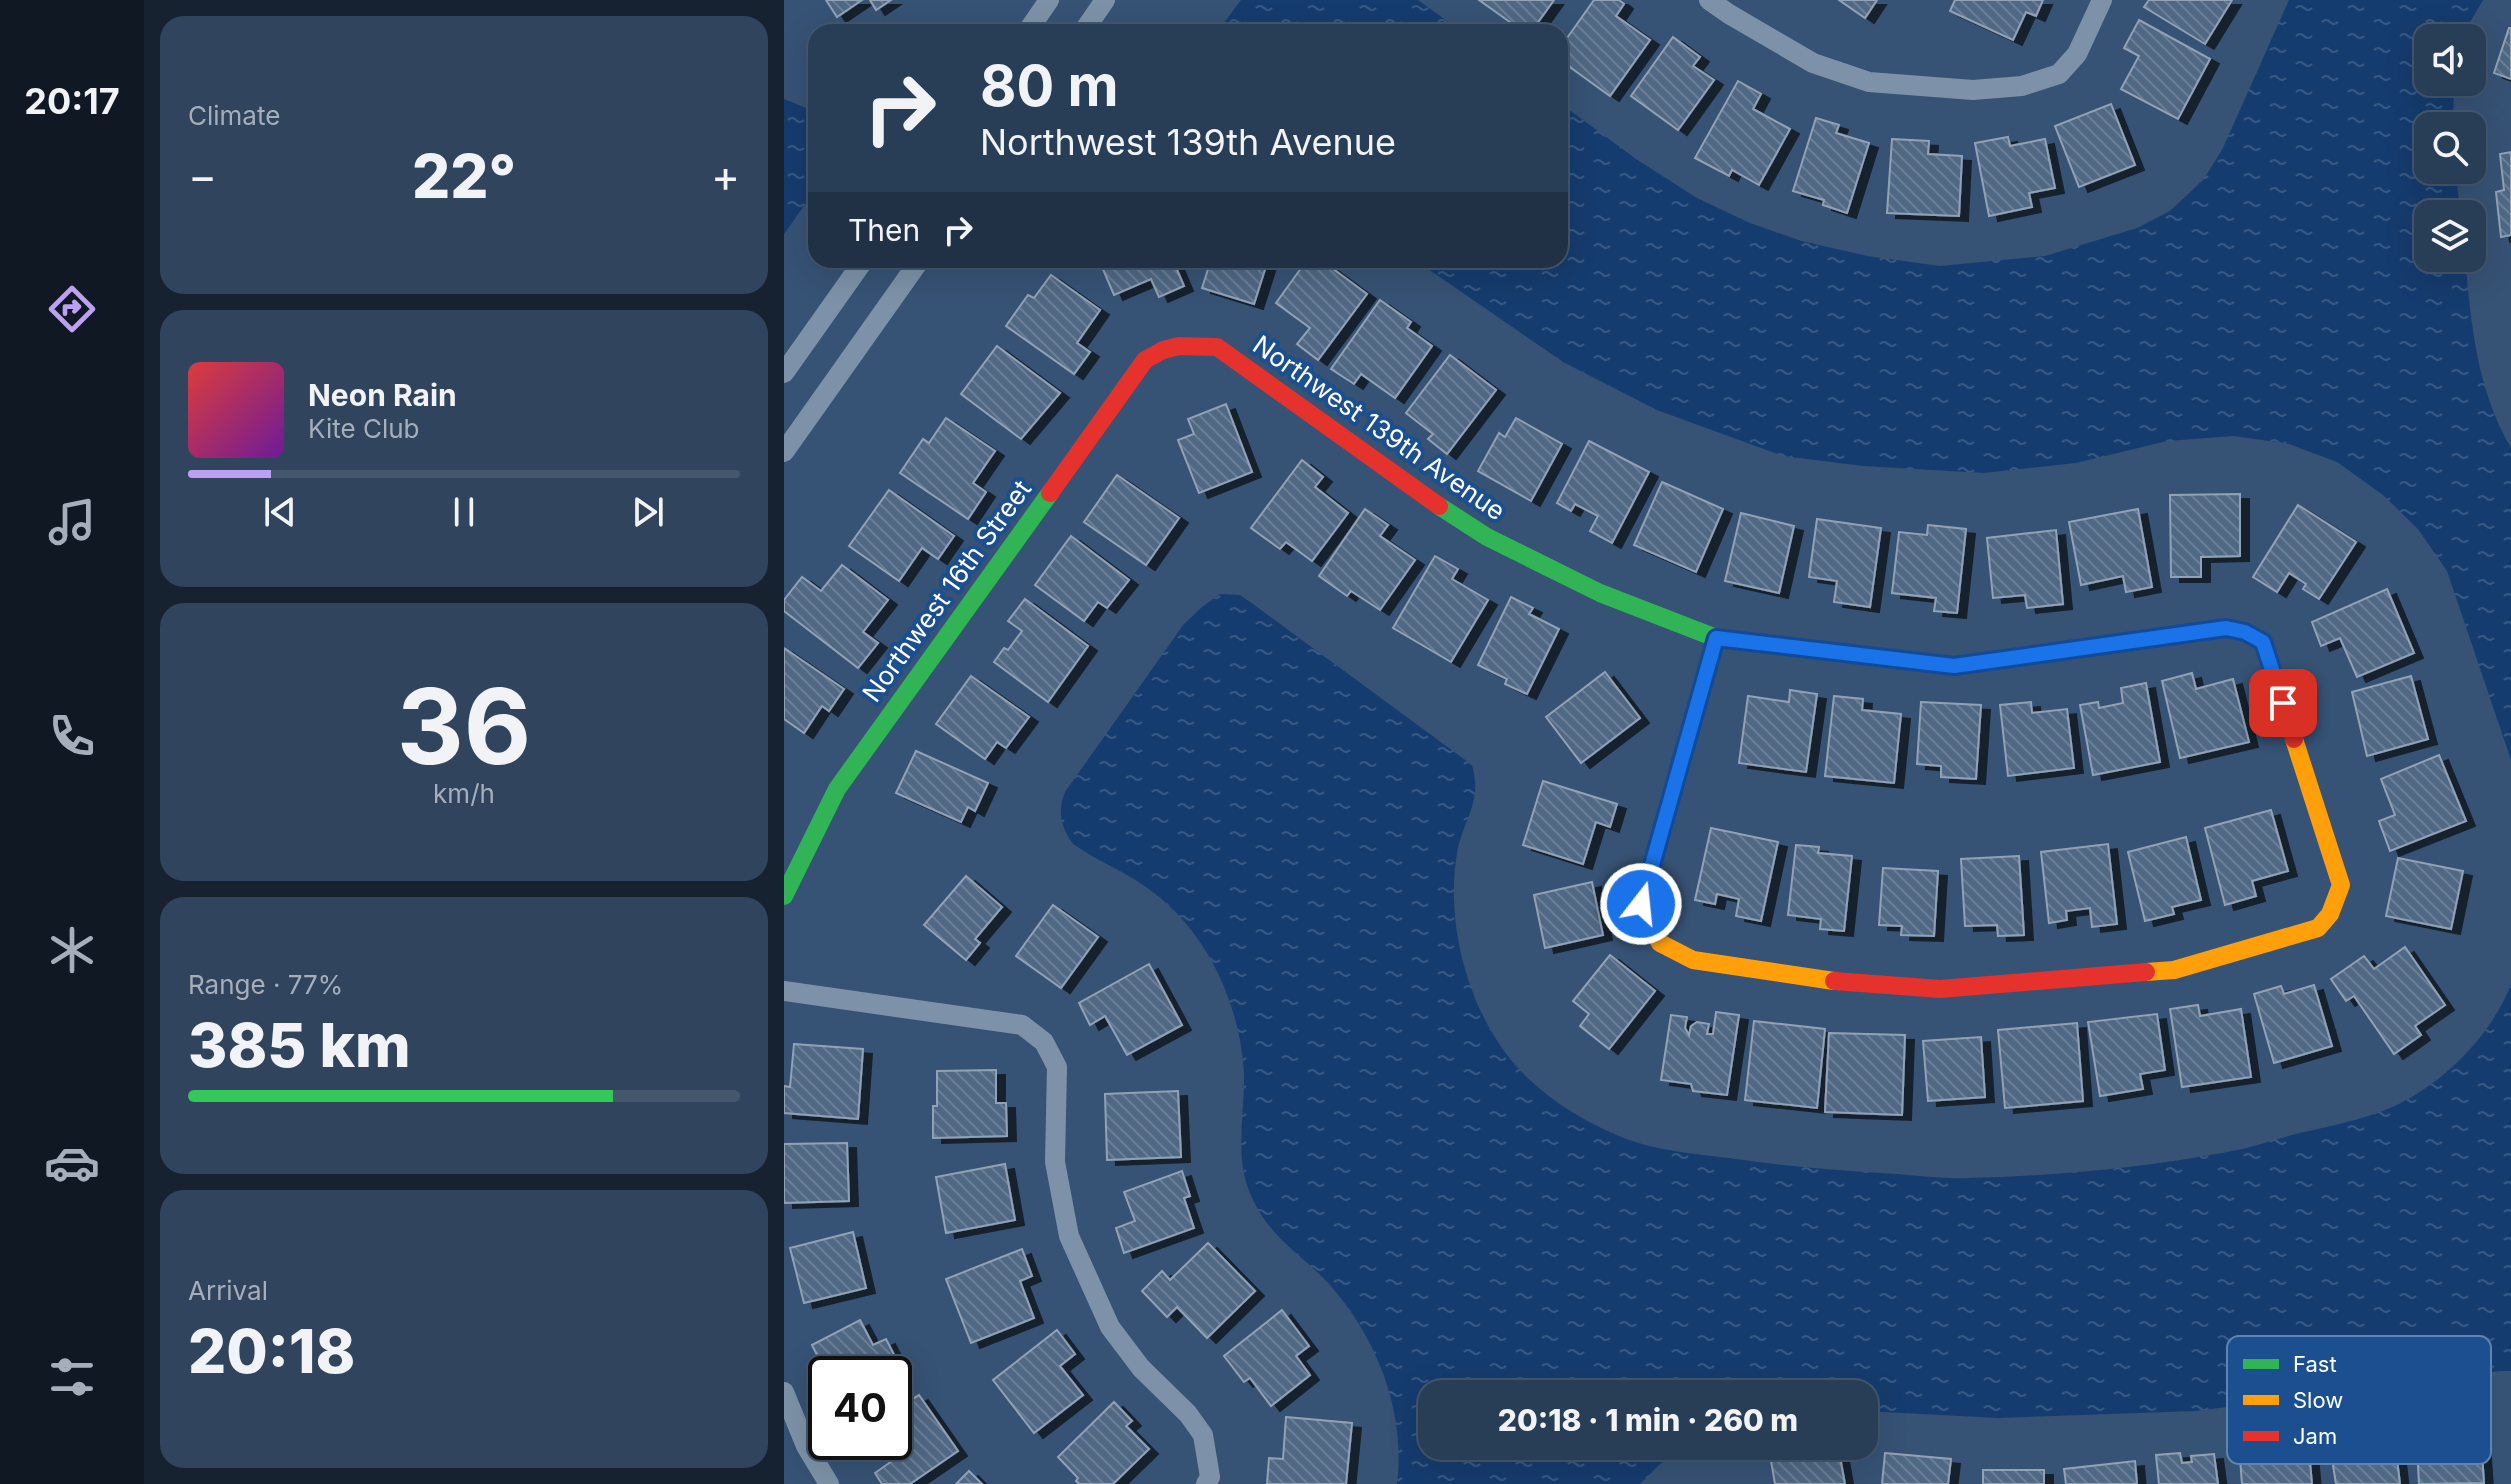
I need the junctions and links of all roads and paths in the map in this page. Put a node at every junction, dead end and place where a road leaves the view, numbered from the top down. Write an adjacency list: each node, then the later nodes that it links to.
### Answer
1 (1049, 0): 6 (street)
2 (1105, 0): 7 (street)
3 (1709, 0): 5 (street)
4 (2102, 0): 5 (street)
5 (1733, 7)
6 (1032, 24)
7 (1088, 24)
8 (858, 268): 11 (street)
9 (914, 268): 12 (street)
10 (1181, 343): 13 (street, Northwest 139th Avenue); 14 (street, Northwest 16th Street)
11 (784, 373)
12 (784, 452)
13 (1716, 638): 13 (street, Northwest 139th Avenue)
14 (784, 896)
15 (784, 991): 18 (street)
16 (784, 1392): 17 (street)
17 (829, 1484)
18 (1206, 1484)

